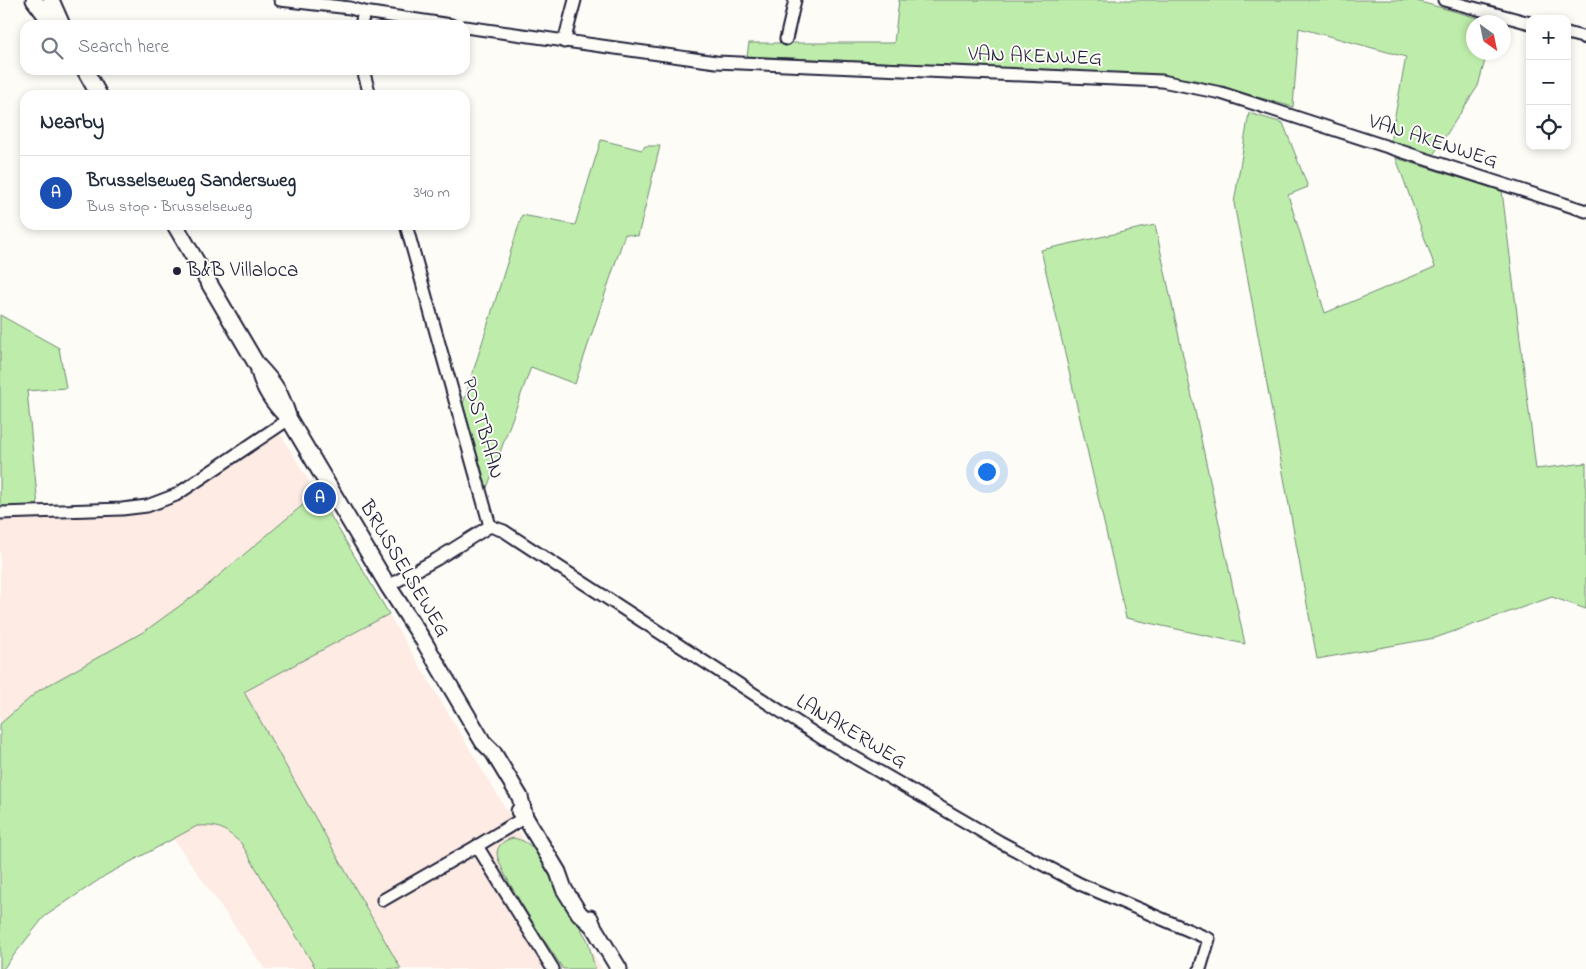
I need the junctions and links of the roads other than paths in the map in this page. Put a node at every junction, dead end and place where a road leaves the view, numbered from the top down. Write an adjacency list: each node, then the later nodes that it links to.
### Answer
1 (34, 0): 10 (street)
2 (51, 0): 11 (street)
3 (280, 0): 8 (street)
4 (575, 0): 19 (street)
5 (795, 0): 18 (street)
6 (1444, 0): 7 (street)
7 (1460, 2): 14 (street)
8 (349, 4): 9 (street)
9 (364, 12): 12 (street); 13 (street)
10 (49, 20)
11 (60, 20)
12 (363, 20)
13 (418, 20)
14 (1526, 22)
15 (470, 28): 19 (street, VAN AKENWEG)
16 (1571, 34): 17 (street)
17 (1586, 38)
18 (786, 39)
19 (564, 42): 24 (street, VAN AKENWEG)
20 (87, 75): 22 (street)
21 (364, 75): 23 (street)
22 (96, 90)
23 (369, 90)
24 (1586, 211)
25 (178, 230): 27 (street, BRUSSELSEWEG)
26 (407, 230): 29 (street, POSTBAAN)
27 (289, 419): 28 (street); 30 (street, BRUSSELSEWEG)
28 (0, 512)
29 (490, 526): 30 (street); 36 (street, LANAKERWEG)
30 (388, 586): 31 (street, BRUSSELSEWEG)
31 (526, 817): 32 (street); 35 (street, BRUSSELSEWEG)
32 (478, 846): 33 (street); 34 (street)
33 (383, 900)
34 (553, 969)
35 (620, 969)
36 (1200, 969)

